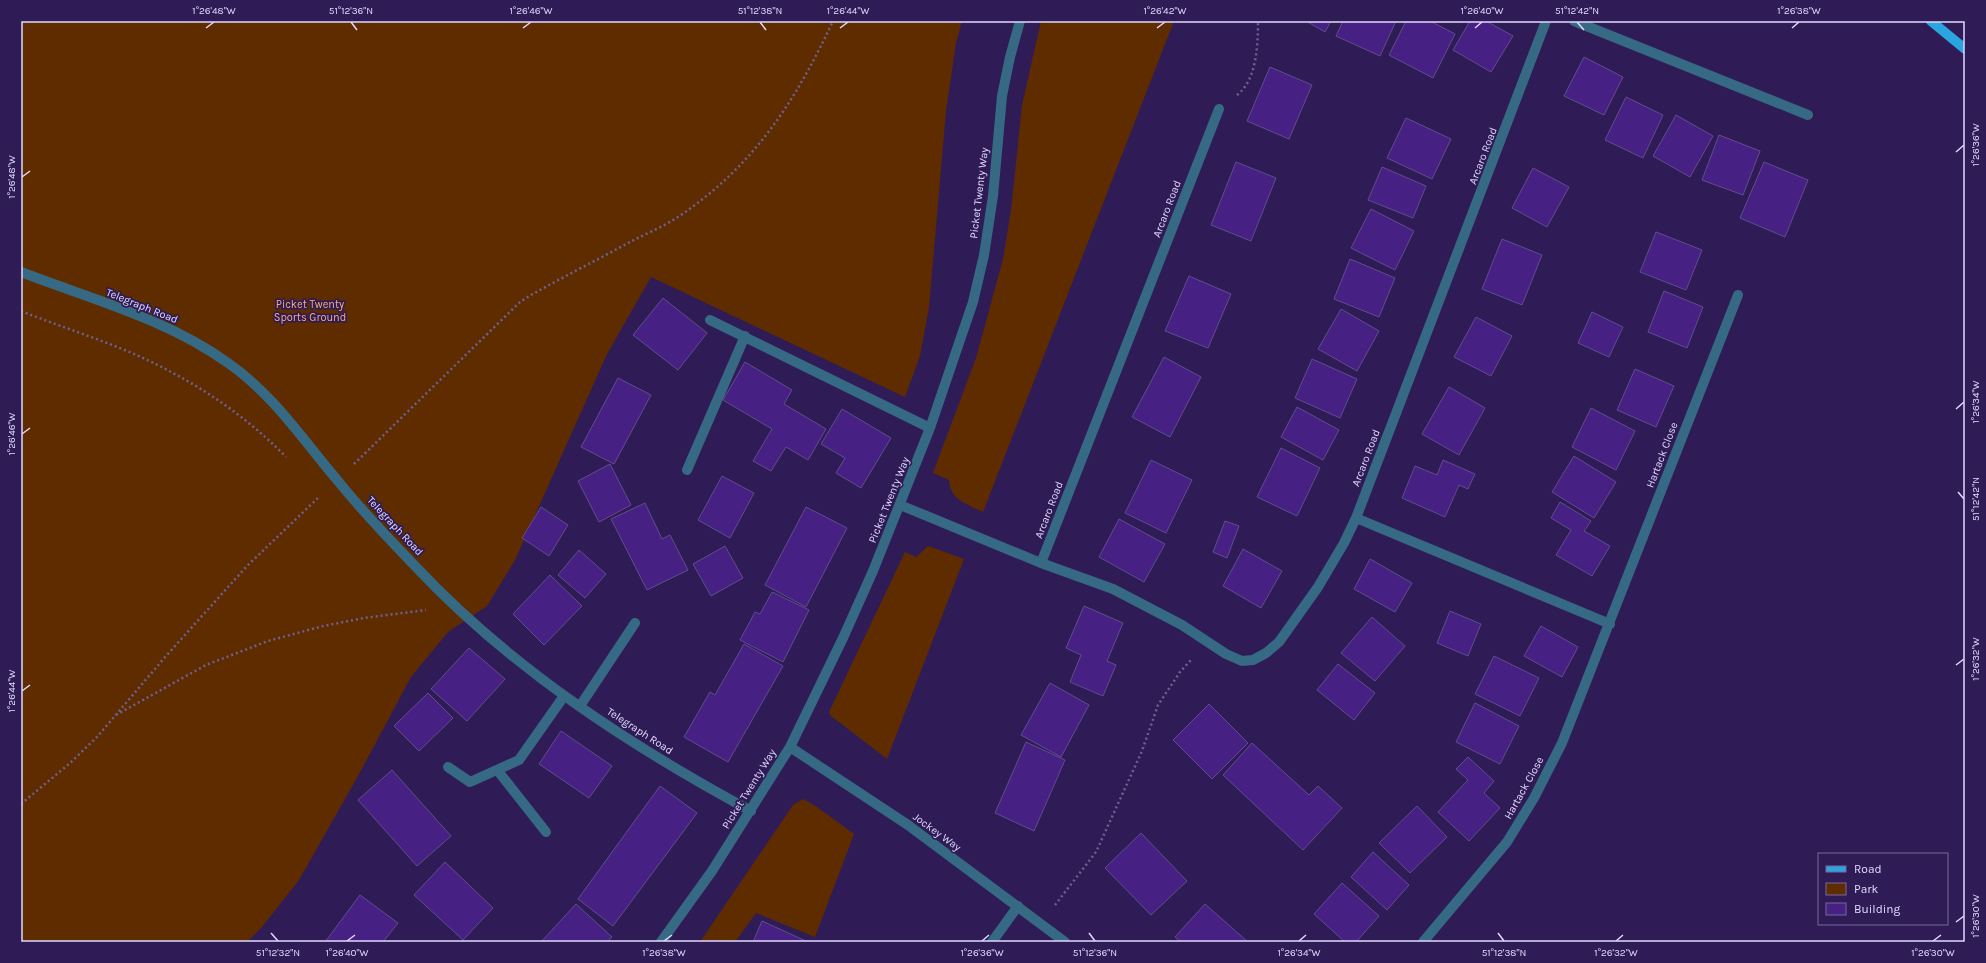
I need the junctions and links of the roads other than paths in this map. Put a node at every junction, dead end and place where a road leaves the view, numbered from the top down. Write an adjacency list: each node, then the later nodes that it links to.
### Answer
1 (1020, 21): 12 (street, Picket Twenty Way)
2 (1546, 21): 15 (street, Arcaro Road)
3 (1574, 21): 7 (street)
4 (1932, 21): 5 (main road)
5 (1965, 49)
6 (1219, 108): 16 (street, Arcaro Road)
7 (1808, 115)
8 (21, 272): 19 (street, Telegraph Road)
9 (1738, 295): 18 (street, Hartack Close)
10 (710, 320): 11 (street)
11 (745, 336): 12 (street); 13 (street)
12 (930, 428): 14 (street, Picket Twenty Way)
13 (687, 470)
14 (900, 505): 16 (street, Arcaro Road); 21 (street, Picket Twenty Way)
15 (1356, 518): 16 (street, Arcaro Road); 18 (street)
16 (1041, 563)
17 (635, 623): 20 (street)
18 (1610, 624): 30 (street, Hartack Close)
19 (564, 696): 20 (street, Telegraph Road); 23 (street)
20 (580, 706): 24 (street, Telegraph Road)
21 (790, 746): 24 (street, Picket Twenty Way); 26 (street, Jockey Way)
22 (448, 767): 23 (street)
23 (498, 771): 25 (street)
24 (751, 811): 27 (street, Picket Twenty Way)
25 (546, 832)
26 (1018, 906): 28 (street); 29 (street, Jockey Way)
27 (661, 942)
28 (992, 942)
29 (1065, 942)
30 (1423, 942)

